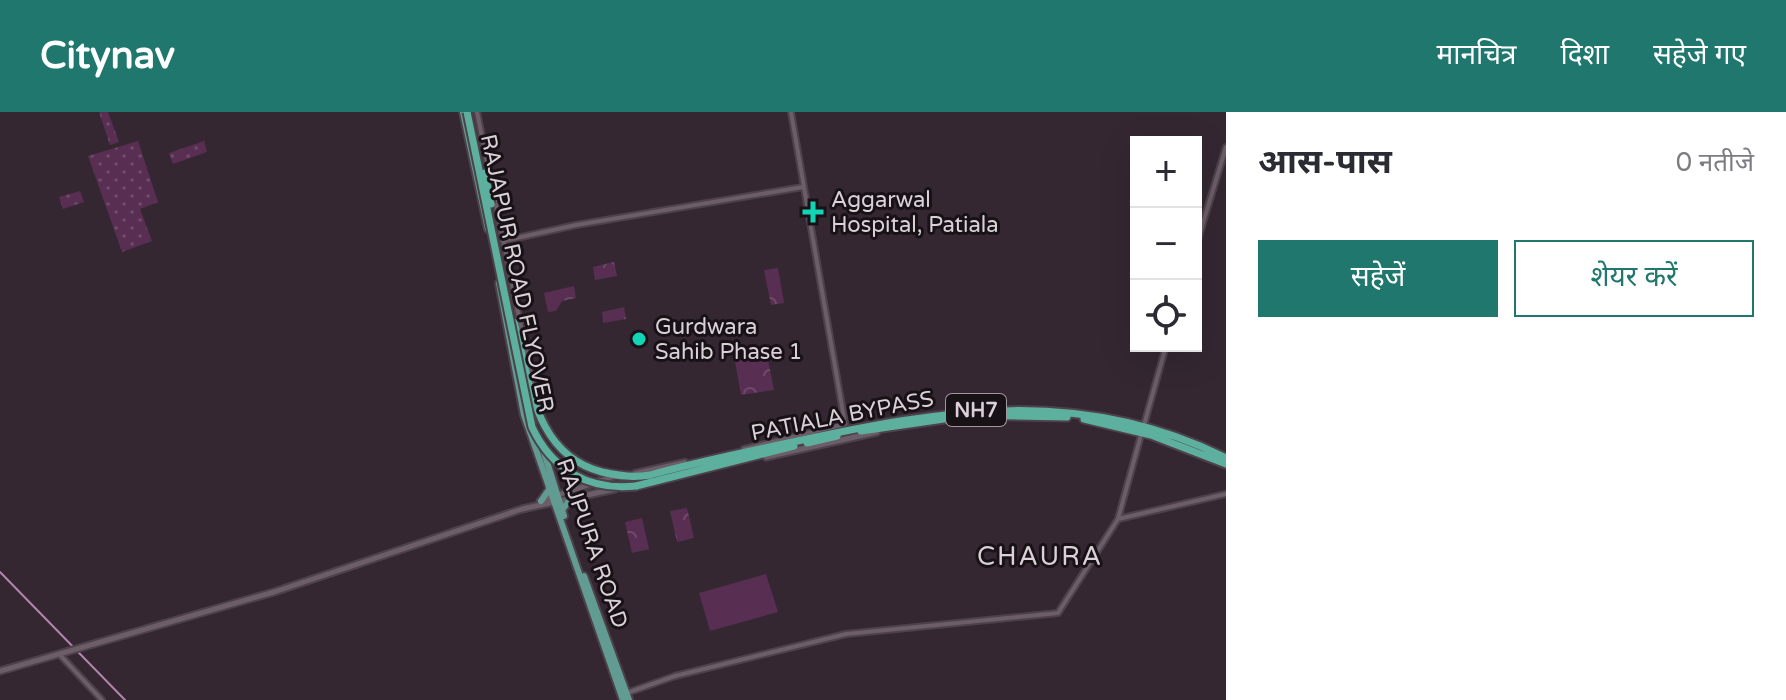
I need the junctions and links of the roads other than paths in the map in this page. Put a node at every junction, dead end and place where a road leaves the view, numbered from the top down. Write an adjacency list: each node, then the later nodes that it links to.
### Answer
1 (470, 112): 6 (street); 7 (main road, RAJPURA ROAD); 8 (highway, RAJAPUR ROAD FLYOVER / NH7, bridge); 15 (highway, RAJAPUR ROAD FLYOVER / NH7, bridge)
2 (791, 112): 4 (street)
3 (1226, 147): 5 (street)
4 (803, 187): 6 (street); 6 (street)
5 (1202, 226)
6 (503, 241): 7 (street)
7 (491, 244): 18 (main road, RAJPURA ROAD)
8 (514, 322): 10 (highway, RAJPURA ROAD / NH7)
9 (1164, 352): 13 (street)
10 (533, 395): 11 (highway, RAJPURA ROAD / NH7); 22 (main road, RAJPURA ROAD)
11 (537, 410): 17 (highway, PATIALA BYPASS / NH7)
12 (896, 425): 15 (highway, RAJAPUR ROAD FLYOVER / NH7); 16 (highway, PATIALA BYPASS / NH7); 19 (main road)
13 (1144, 425)
14 (1141, 435): 24 (street)
15 (721, 460): 16 (highway, PATIALA BYPASS / NH7); 17 (highway, PATIALA BYPASS / NH7)
16 (1226, 461)
17 (616, 476): 19 (highway); 22 (main road)
18 (550, 488): 22 (main road, RAJPURA ROAD); 23 (main road)
19 (605, 490): 21 (main road)
20 (1226, 494): 24 (street)
21 (572, 497): 22 (main road)
22 (557, 502): 23 (main road); 27 (main road, RAJPURA ROAD)
23 (540, 503): 25 (main road)
24 (1118, 519): 27 (street)
25 (63, 655): 26 (main road); 28 (street)
26 (0, 671)
27 (625, 697)
28 (102, 700)

